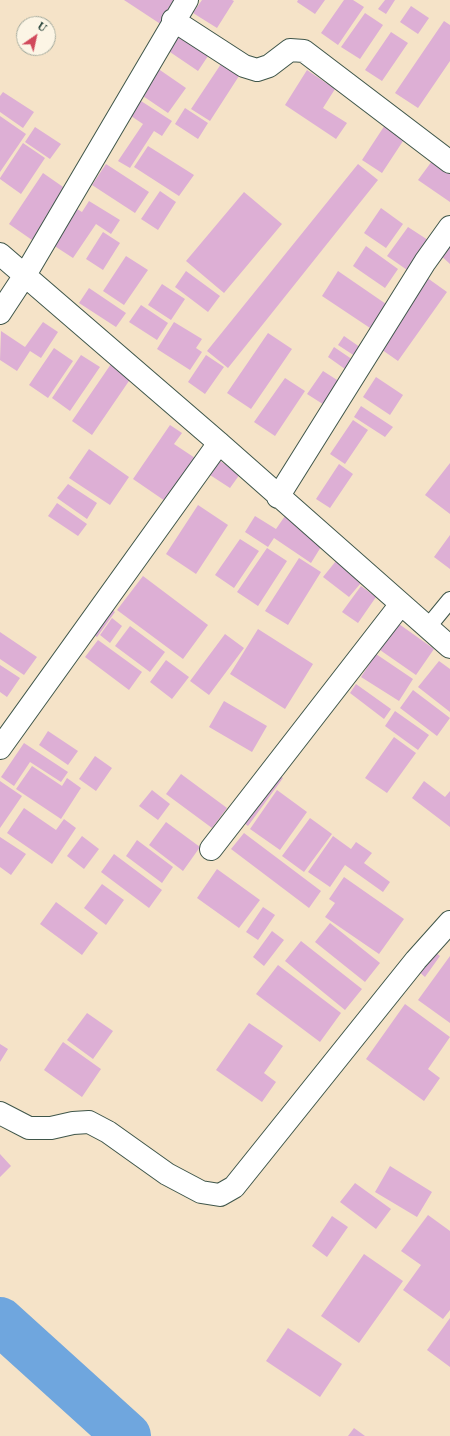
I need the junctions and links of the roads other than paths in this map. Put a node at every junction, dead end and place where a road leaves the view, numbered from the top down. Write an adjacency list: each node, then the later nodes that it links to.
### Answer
1 (187, 0): 2 (street)
2 (173, 20): 3 (street); 6 (street)
3 (450, 162)
4 (450, 228): 9 (street)
5 (0, 254): 6 (street)
6 (25, 275): 7 (street); 8 (street)
7 (0, 313)
8 (219, 443): 9 (street); 14 (street)
9 (278, 497): 11 (street)
10 (450, 600): 12 (lane)
11 (401, 604): 12 (street); 15 (street)
12 (427, 628): 13 (street)
13 (450, 647)
14 (0, 748)
15 (211, 849)
16 (450, 922): 17 (street)
17 (0, 1112)

